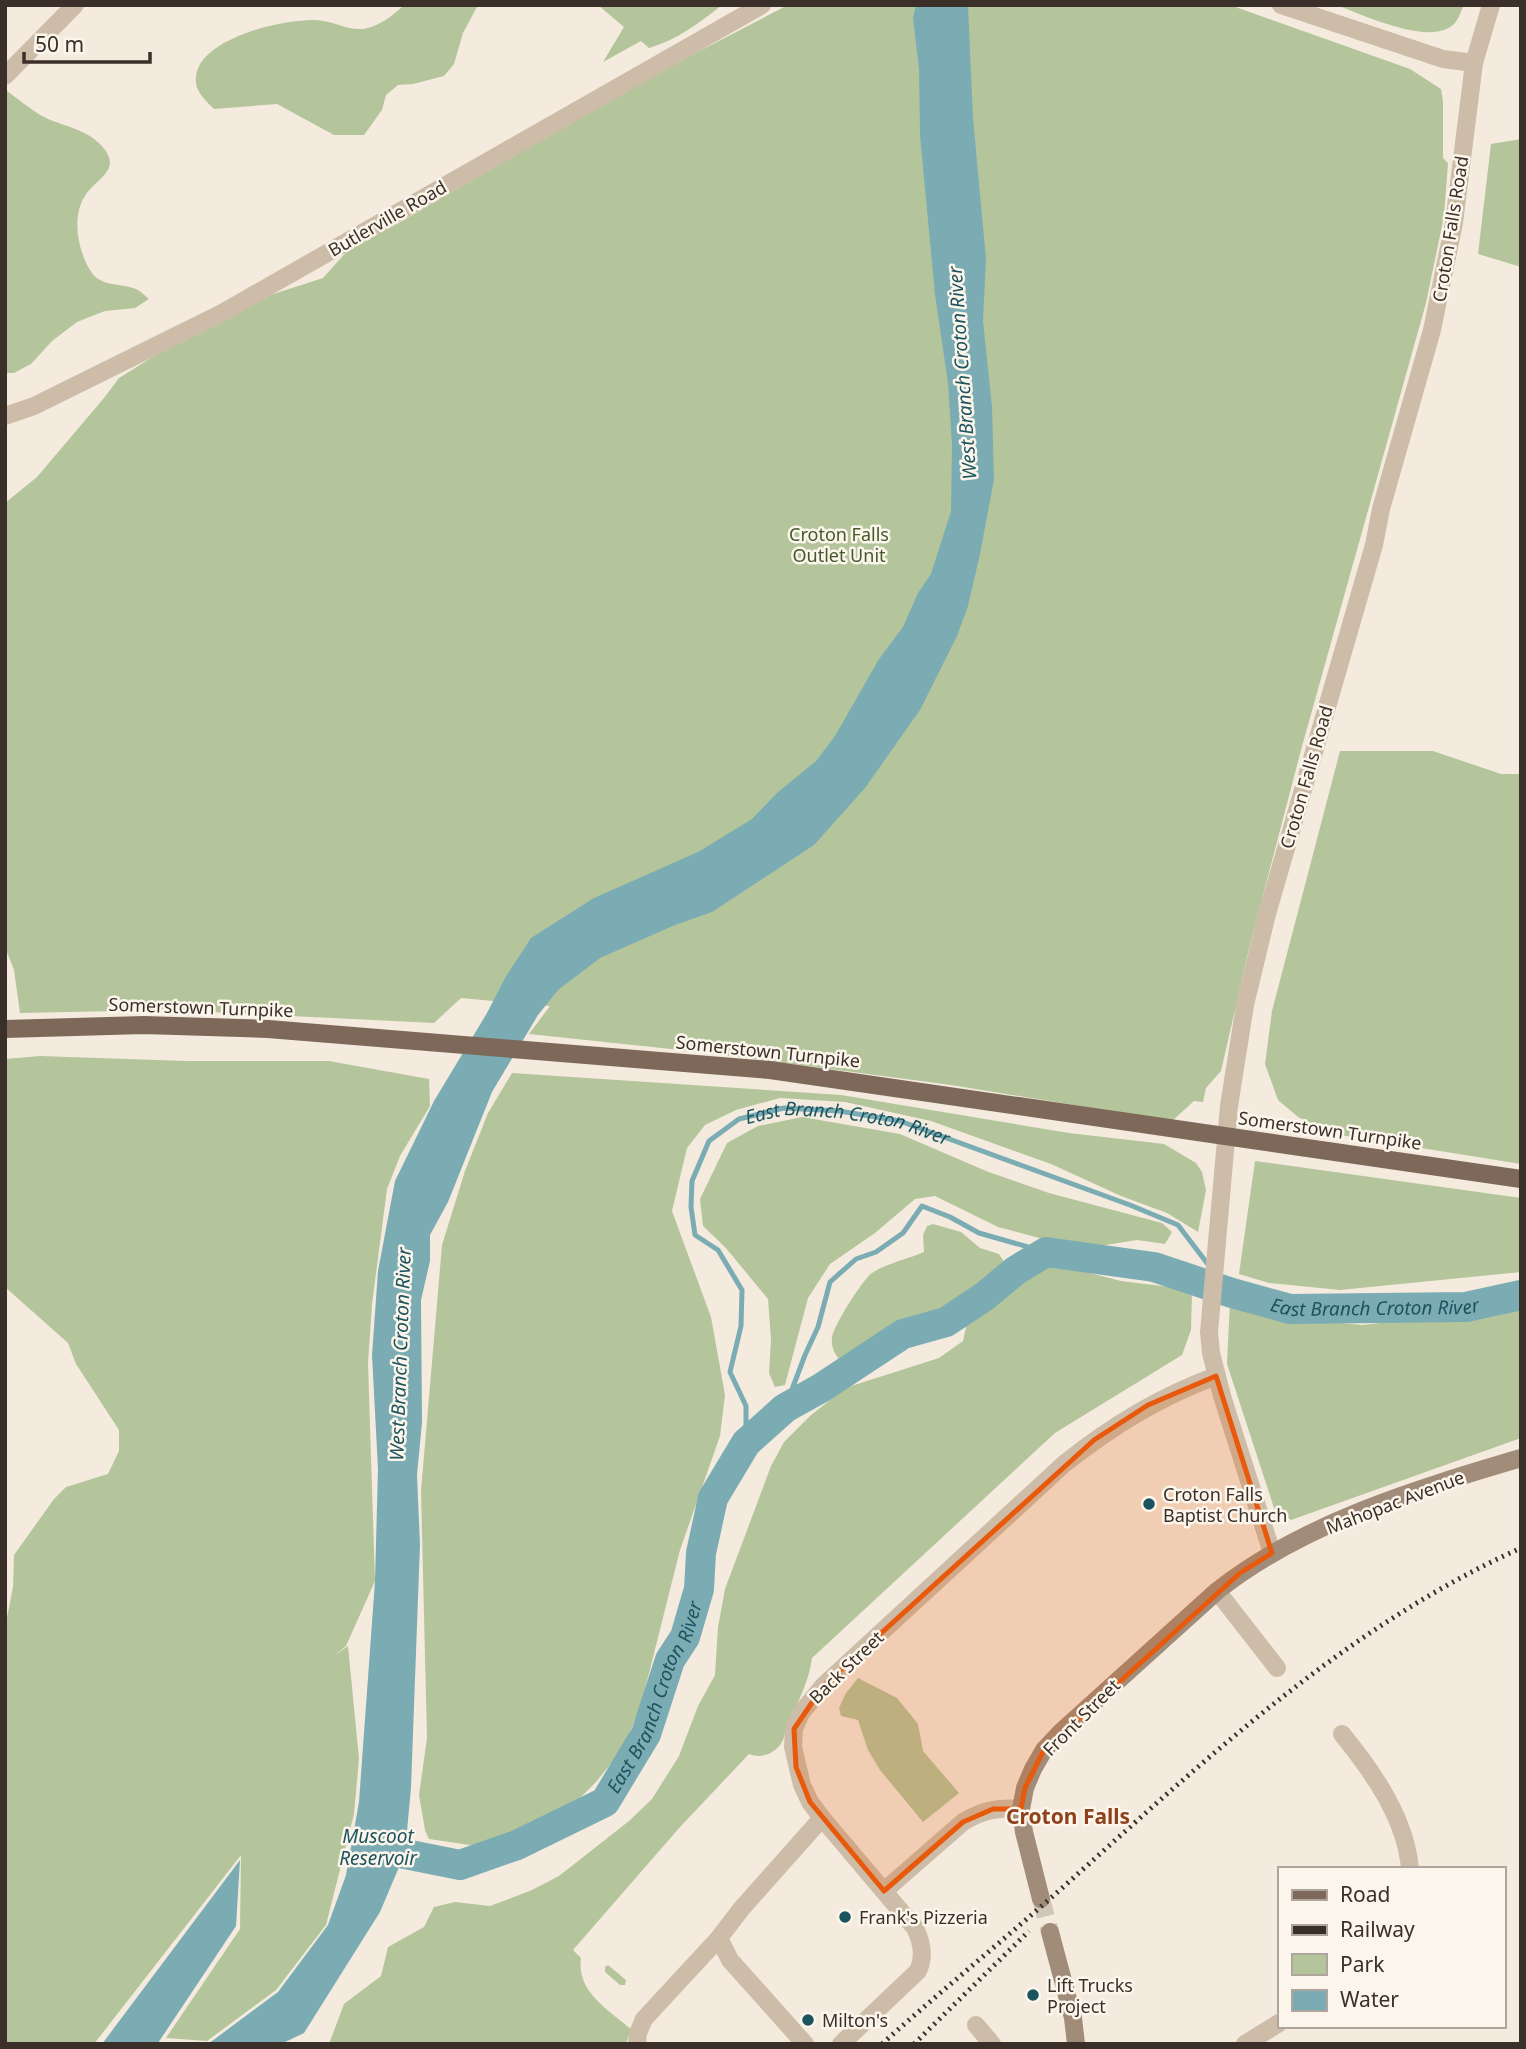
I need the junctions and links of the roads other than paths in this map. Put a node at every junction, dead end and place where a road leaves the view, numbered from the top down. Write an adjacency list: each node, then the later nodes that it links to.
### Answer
1 (75, 5): 6 (street)
2 (762, 5): 7 (street, Butlerville Road)
3 (1281, 5): 5 (street)
4 (1492, 5): 5 (street, Croton Falls Road)
5 (1474, 63): 9 (street, Croton Falls Road)
6 (5, 76)
7 (5, 416)
8 (5, 1029): 9 (main road, Somerstown Turnpike)
9 (1227, 1136): 10 (main road, Somerstown Turnpike); 11 (street, Croton Falls Road)
10 (1521, 1179)
11 (1216, 1376): 13 (street, Croton Falls Road); 18 (street, Back Street)
12 (1521, 1458): 13 (main road, Mahopac Avenue)
13 (1272, 1553): 14 (main road, Mahopac Avenue)
14 (1217, 1591): 15 (street); 17 (main road, Front Street)
15 (1276, 1668)
16 (1342, 1734): 19 (street)
17 (1021, 1809): 20 (street); 21 (main road)
18 (822, 1818): 20 (street, Back Street); 23 (street)
19 (1410, 1867)
20 (884, 1891): 28 (street)
21 (1041, 1899)
22 (1050, 1932): 30 (main road)
23 (719, 1938): 26 (street); 27 (street)
24 (1278, 2024): 31 (street)
25 (976, 2025): 29 (street)
26 (637, 2044)
27 (806, 2044)
28 (841, 2044)
29 (992, 2044)
30 (1076, 2044)
31 (1245, 2044)

